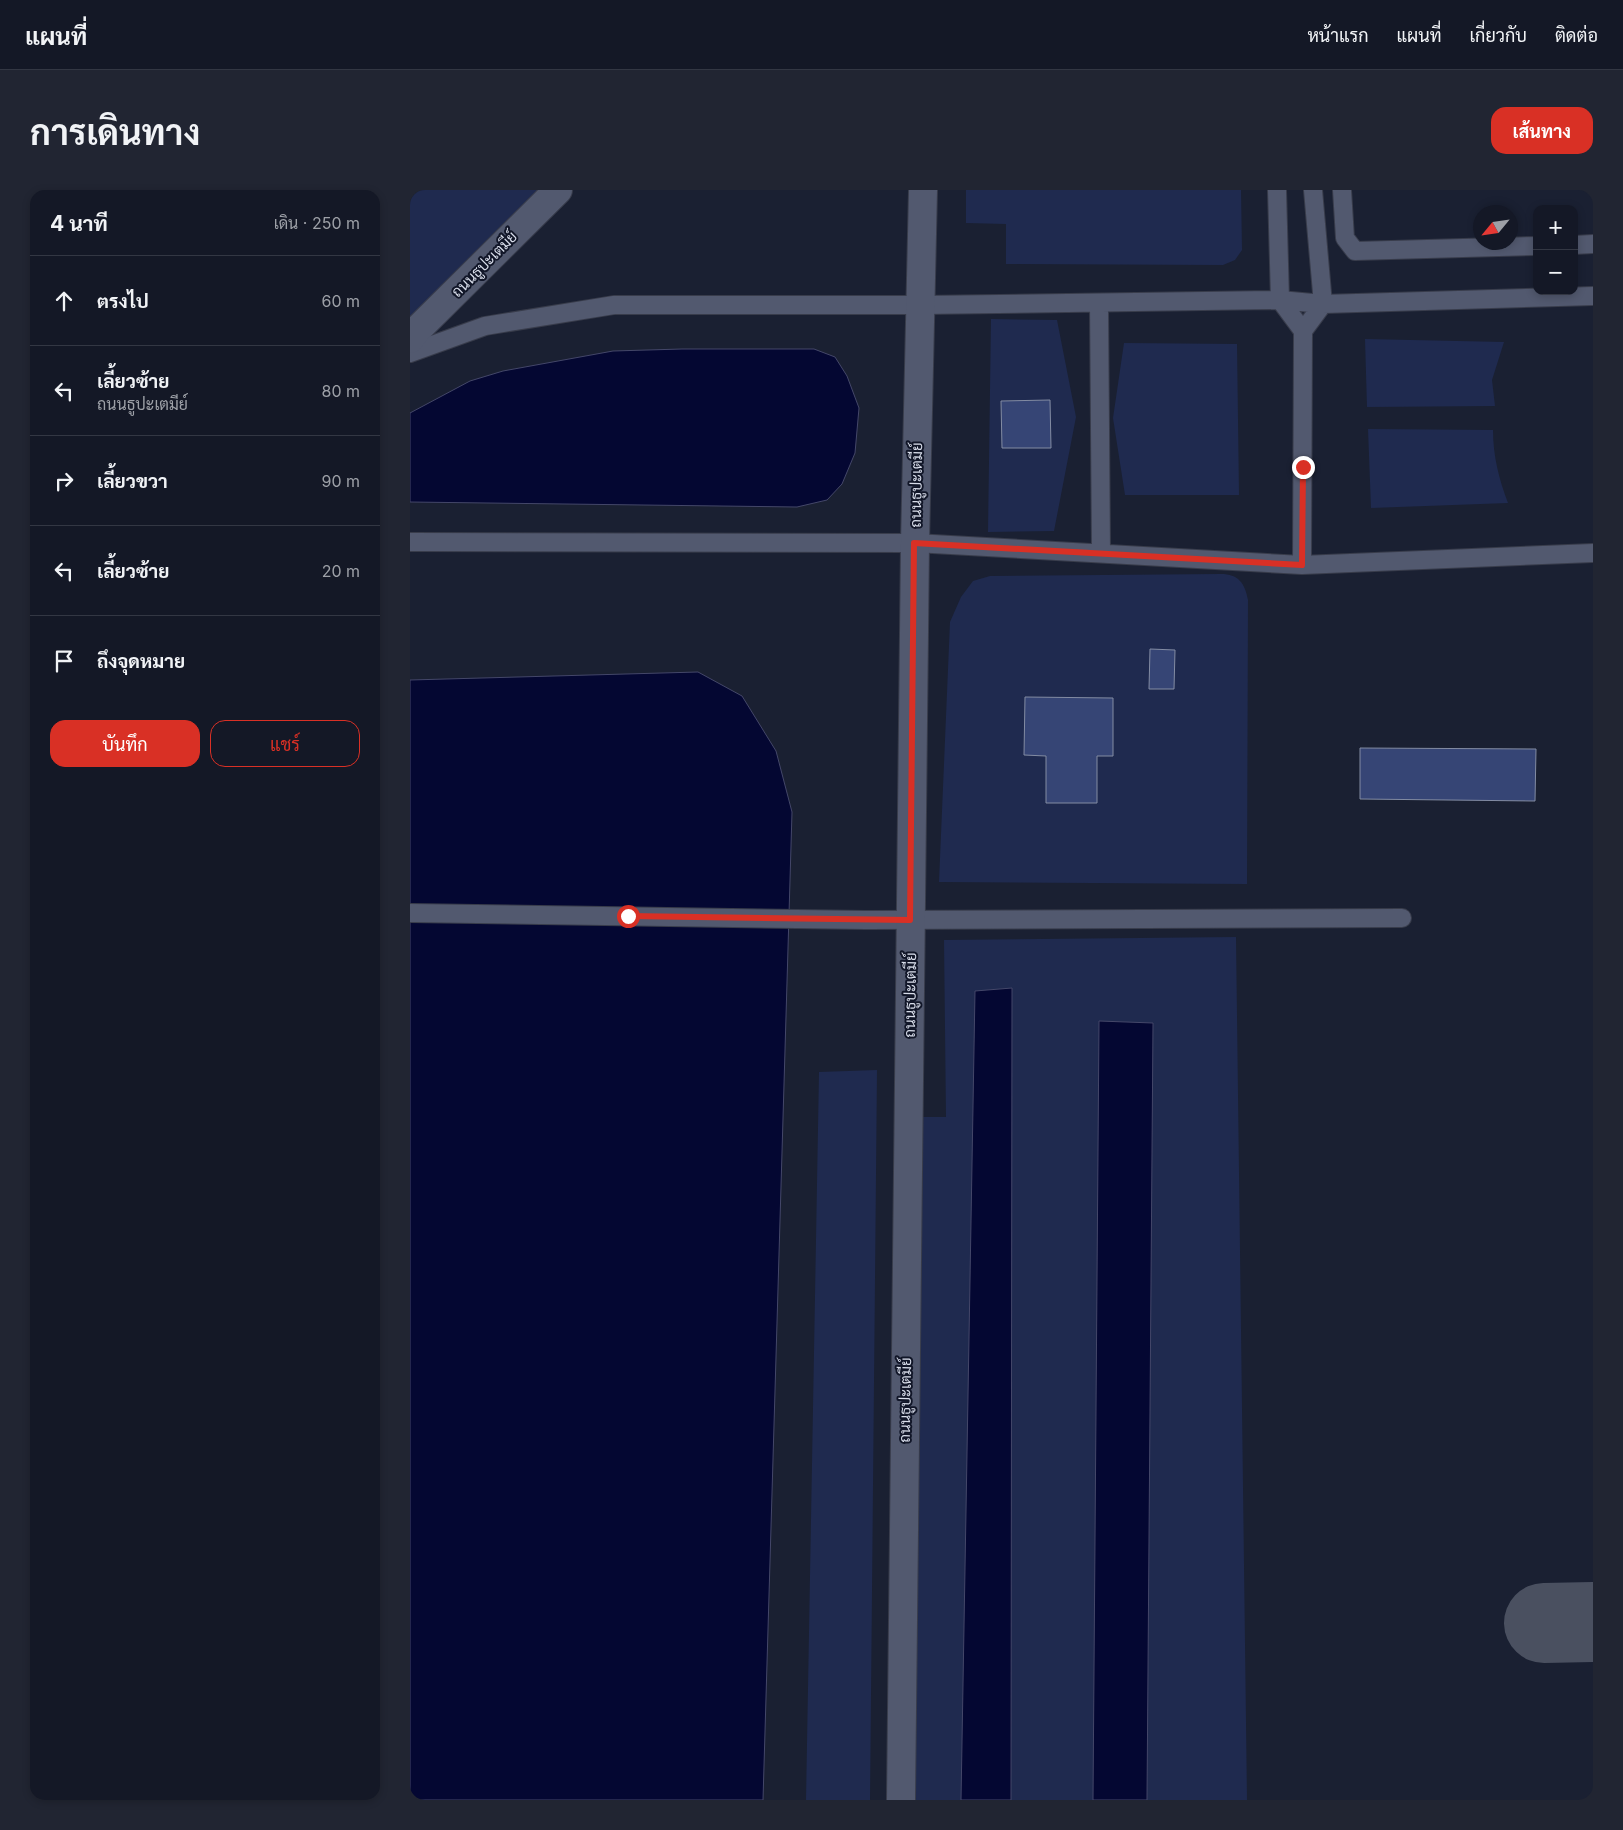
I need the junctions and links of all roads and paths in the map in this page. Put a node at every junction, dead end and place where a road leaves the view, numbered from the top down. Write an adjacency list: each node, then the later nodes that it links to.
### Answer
1 (558, 190): 15 (street, ถนนธูปะเตมีย์)
2 (923, 190): 13 (street, ถนนธูปะเตมีย์)
3 (1277, 190): 10 (lane)
4 (1313, 190): 12 (lane)
5 (1342, 190): 8 (lane)
6 (1593, 244): 7 (lane)
7 (1578, 245)
8 (1533, 246)
9 (1593, 296): 12 (lane)
10 (1280, 300): 11 (lane); 12 (lane); 14 (lane)
11 (1099, 303): 13 (lane); 20 (lane)
12 (1323, 304): 14 (lane)
13 (920, 305): 16 (lane); 18 (street, ถนนธูปะเตมีย์)
14 (1303, 331): 21 (lane)
15 (410, 338)
16 (410, 352)
17 (410, 542): 18 (lane)
18 (914, 543): 20 (lane); 24 (street, ถนนธูปะเตมีย์)
19 (1593, 553): 21 (lane)
20 (1101, 554): 21 (lane)
21 (1302, 565)
22 (410, 913): 24 (lane)
23 (1402, 918): 24 (lane)
24 (910, 920): 25 (street, ถนนธูปะเตมีย์)
25 (901, 1800)

